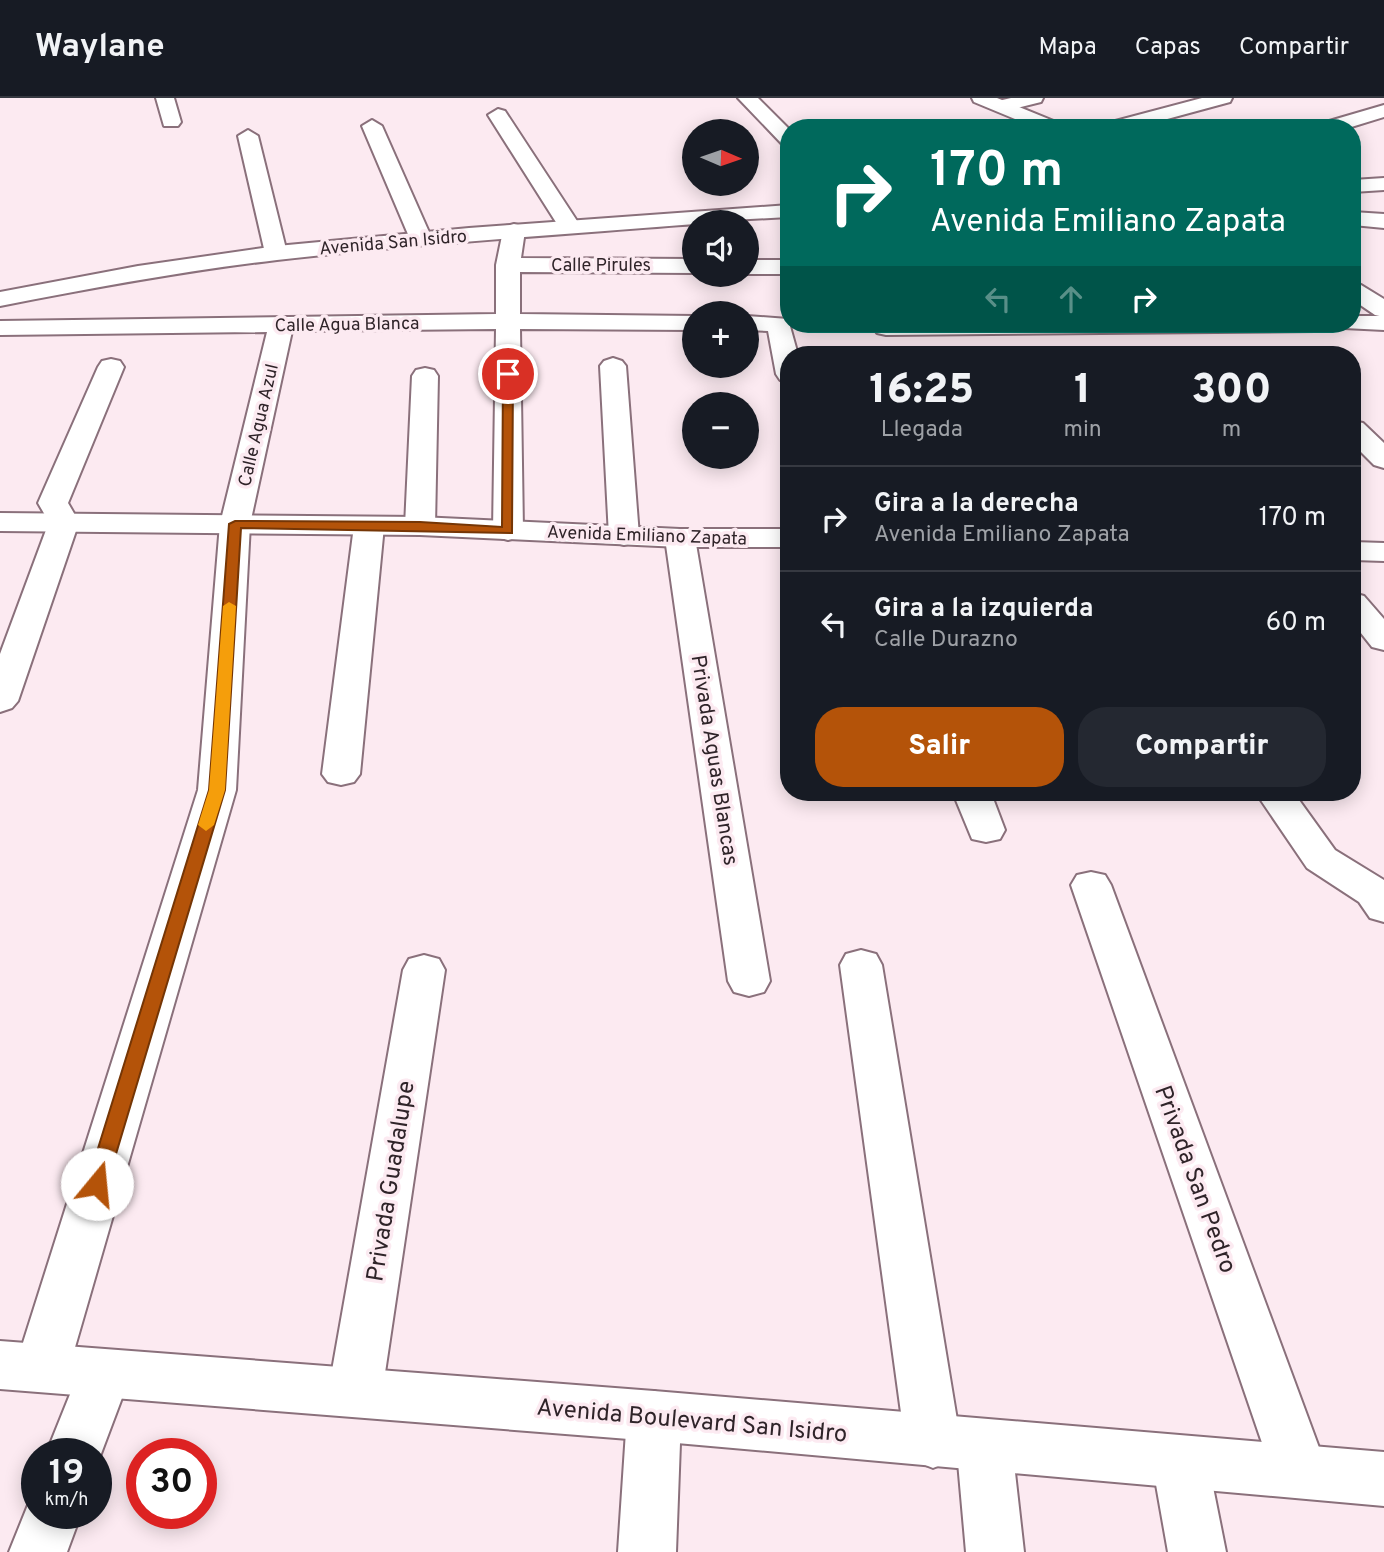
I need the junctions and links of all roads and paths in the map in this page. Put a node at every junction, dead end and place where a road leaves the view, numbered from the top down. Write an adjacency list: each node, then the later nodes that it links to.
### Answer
1 (165, 98): 13 (street)
2 (747, 98): 15 (street)
3 (981, 98): 7 (street)
4 (1034, 98): 7 (street)
5 (1223, 98): 11 (street)
6 (1362, 101): 8 (street)
7 (1001, 106): 10 (street)
8 (1384, 109): 12 (street)
9 (498, 115): 22 (street)
10 (1032, 119)
11 (1145, 119)
12 (1353, 119)
13 (171, 122)
14 (372, 126): 24 (street)
15 (780, 131)
16 (248, 136): 25 (street)
17 (1384, 184): 18 (street)
18 (1361, 185)
19 (780, 212): 22 (street, Avenida San Isidro)
20 (1361, 220): 21 (street)
21 (1384, 221)
22 (570, 227): 23 (street, Avenida San Isidro)
23 (514, 231): 24 (street, Avenida San Isidro); 26 (street)
24 (421, 239): 25 (street, Avenida San Isidro)
25 (276, 253): 31 (street, Avenida San Isidro)
26 (508, 265): 27 (street, Calle Pirules); 35 (street)
27 (682, 266)
28 (759, 267): 29 (street)
29 (780, 267)
30 (0, 281): 31 (street)
31 (95, 281): 33 (street, Avenida San Isidro)
32 (1361, 295): 34 (street)
33 (0, 299)
34 (1384, 310)
35 (508, 321): 36 (street, Calle Agua Blanca); 40 (street, Calle Agua Blanca); 53 (street)
36 (682, 323)
37 (759, 323): 42 (street)
38 (1361, 323): 39 (street)
39 (1384, 323)
40 (281, 325): 41 (street, Calle Agua Blanca); 50 (street, Calle Agua Azul)
41 (0, 328)
42 (780, 329)
43 (613, 366): 54 (street)
44 (111, 367): 49 (street)
45 (425, 376): 52 (street)
46 (1361, 437): 47 (street)
47 (1384, 459)
48 (0, 522): 49 (street, Avenida Emiliano Zapata)
49 (64, 522): 50 (street, Avenida Emiliano Zapata); 61 (street)
50 (235, 524): 51 (street, Avenida Emiliano Zapata); 71 (street, Calle Agua Azul)
51 (369, 526): 52 (street, Avenida Emiliano Zapata); 62 (street)
52 (420, 526): 53 (street, Avenida Emiliano Zapata)
53 (508, 531): 54 (street, Avenida Emiliano Zapata)
54 (624, 536): 55 (street, Avenida Emiliano Zapata)
55 (680, 538): 56 (street, Avenida Emiliano Zapata); 70 (street, Privada Aguas Blancas)
56 (780, 538)
57 (1361, 551): 58 (street)
58 (1384, 552)
59 (1361, 613): 60 (street)
60 (1384, 640)
61 (0, 701)
62 (341, 774)
63 (975, 801): 65 (street)
64 (1281, 801): 67 (street)
65 (986, 830)
66 (1091, 885): 78 (street, Privada San Pedro)
67 (1384, 908)
68 (861, 965): 76 (street)
69 (424, 970): 73 (street, Privada Guadalupe)
70 (749, 981)
71 (21, 1367): 72 (street, Avenida Boulevard San Isidro)
72 (104, 1374): 73 (street, Avenida Boulevard San Isidro); 75 (street)
73 (355, 1393): 74 (street, Avenida Boulevard San Isidro)
74 (654, 1416): 76 (street, Avenida Boulevard San Isidro); 82 (street)
75 (80, 1438)
76 (959, 1444): 77 (street, Avenida Boulevard San Isidro); 83 (street)
77 (1180, 1462): 78 (street, Avenida Boulevard San Isidro); 84 (street)
78 (1300, 1472): 79 (street, Avenida Boulevard San Isidro)
79 (1384, 1479)
80 (46, 1529): 81 (street)
81 (37, 1552)
82 (647, 1552)
83 (995, 1552)
84 (1197, 1552)

